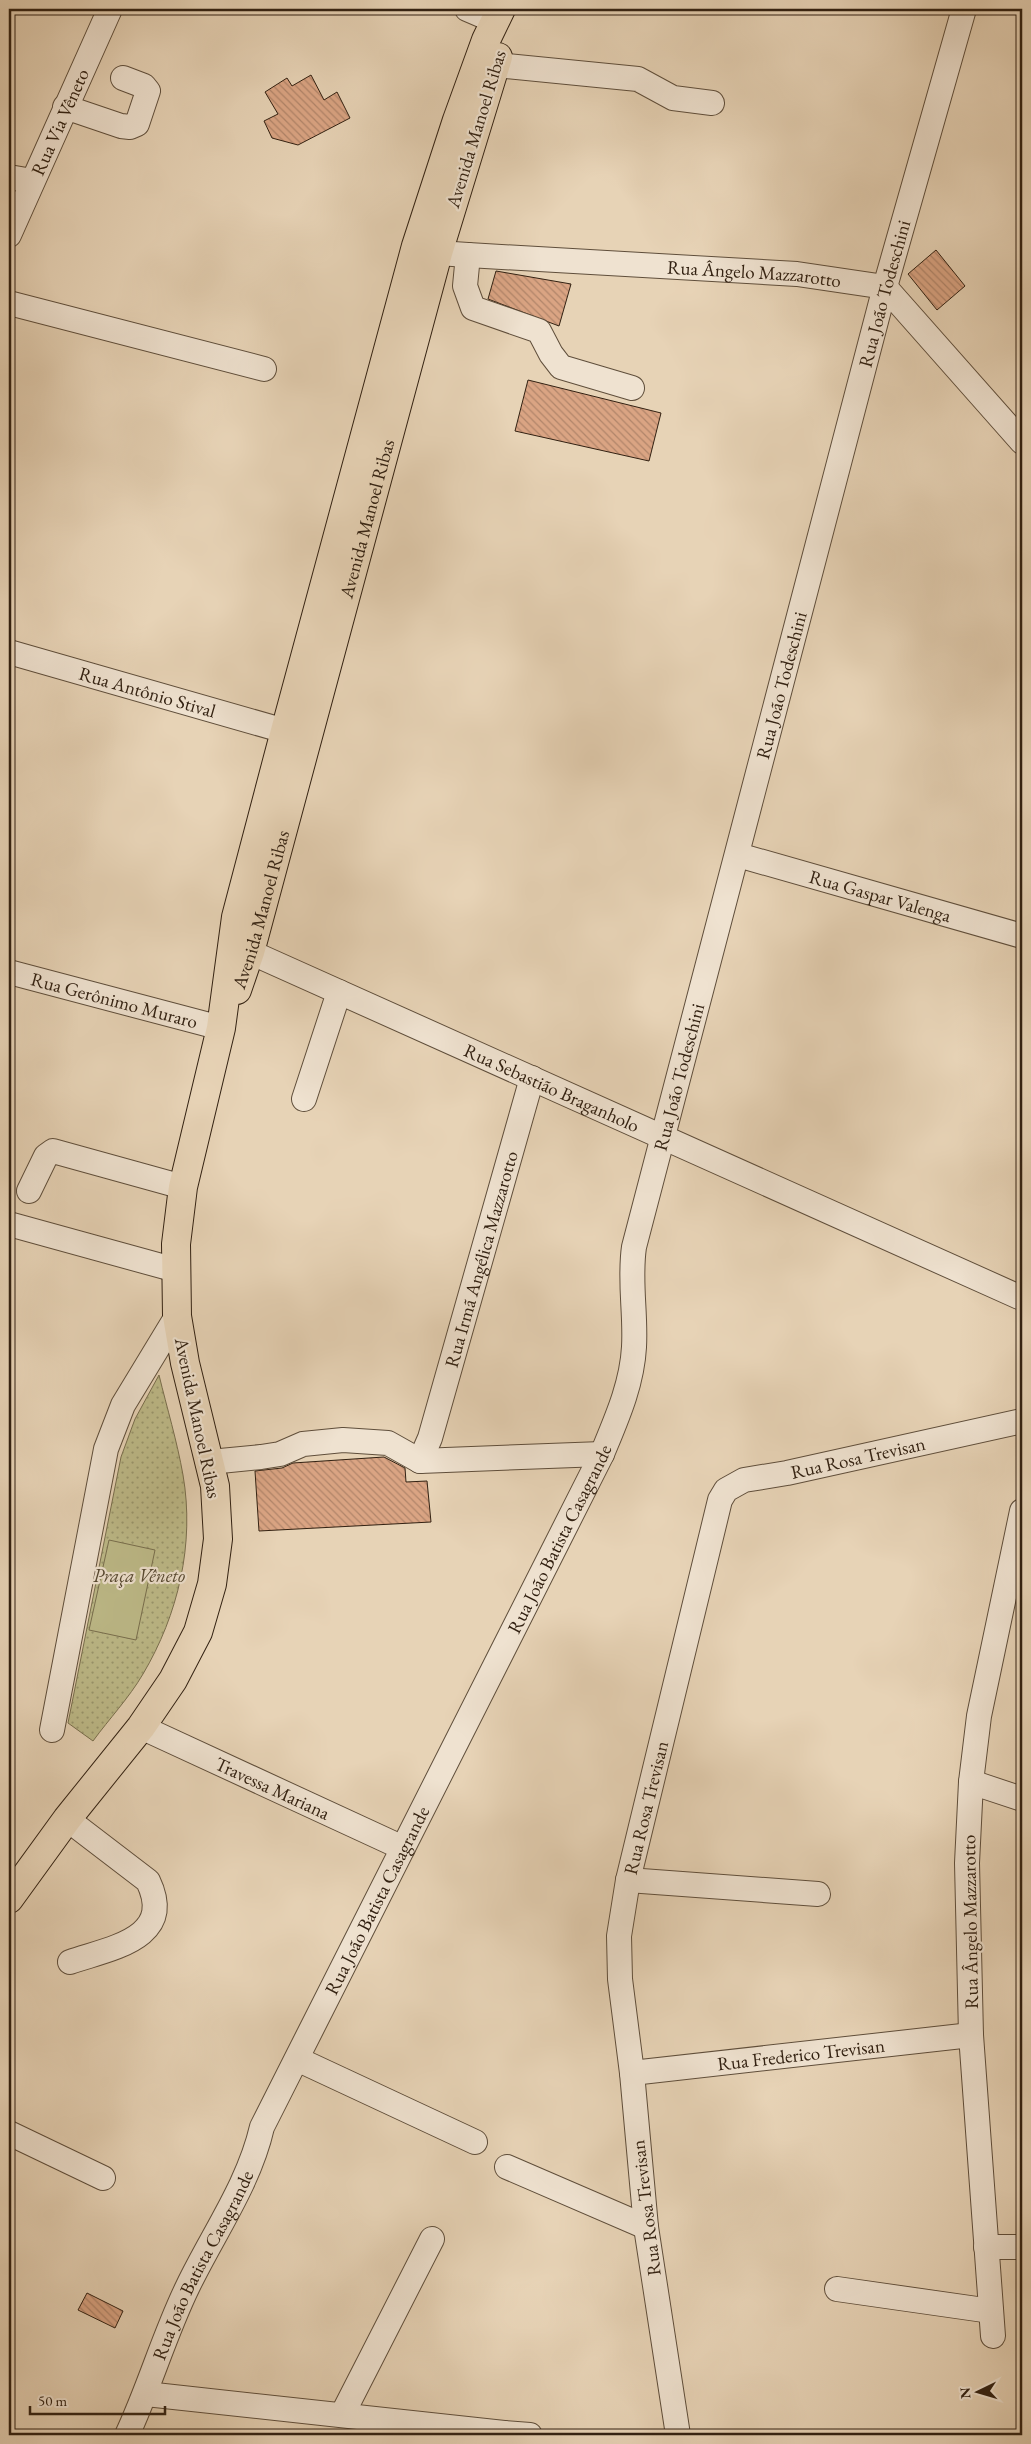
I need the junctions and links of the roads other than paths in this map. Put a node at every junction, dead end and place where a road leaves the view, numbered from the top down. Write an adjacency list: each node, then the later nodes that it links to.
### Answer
1 (110, 9): 8 (street, Rua Via Vêneto)
2 (466, 9): 4 (street)
3 (964, 9): 14 (street, Rua João Todeschini)
4 (502, 13): 5 (main road, Avenida Manoel Ribas); 12 (main road, Avenida Manoel Ribas)
5 (496, 65): 7 (street); 12 (main road, Avenida Manoel Ribas)
6 (123, 78): 8 (street)
7 (712, 103)
8 (65, 107): 10 (street, Rua Via Vêneto)
9 (9, 177): 10 (street)
10 (32, 181): 11 (street, Rua Via Vêneto)
11 (9, 235)
12 (427, 249): 13 (street, Rua Ângelo Mazzarotto); 20 (main road, Avenida Manoel Ribas); 23 (main road, Avenida Manoel Ribas)
13 (468, 255): 14 (street, Rua Ângelo Mazzarotto); 17 (street)
14 (885, 287): 18 (street); 21 (street, Rua João Todeschini)
15 (9, 303): 16 (street)
16 (264, 369)
17 (632, 388)
18 (1022, 442)
19 (9, 652): 20 (street, Rua Antônio Stival)
20 (285, 731): 26 (main road, Avenida Manoel Ribas)
21 (738, 855): 22 (street, Rua Gaspar Valenga); 29 (street, Rua João Todeschini)
22 (1022, 936)
23 (250, 952): 25 (street, Rua Sebastião Braganholo); 26 (main road, Avenida Manoel Ribas)
24 (9, 972): 26 (street, Rua Gerônimo Muraro)
25 (339, 992): 27 (street, Rua Sebastião Braganholo); 28 (street)
26 (221, 1028): 30 (main road, Avenida Manoel Ribas)
27 (532, 1078): 29 (street, Rua Sebastião Braganholo); 39 (street, Rua Irmã Angélica Mazzarotto)
28 (304, 1098)
29 (663, 1137): 34 (street, Rua Sebastião Braganholo); 36 (street, Rua João Todeschini)
30 (183, 1187): 31 (street); 33 (main road, Avenida Manoel Ribas)
31 (29, 1191)
32 (9, 1224): 33 (street)
33 (176, 1270): 35 (main road, Avenida Manoel Ribas)
34 (1021, 1298)
35 (178, 1316): 40 (main road, Avenida Manoel Ribas); 43 (street)
36 (632, 1366): 38 (street, Rua João Batista Casagrande)
37 (1022, 1421): 48 (street, Rua Rosa Trevisan)
38 (602, 1454): 39 (street); 47 (street, Rua João Batista Casagrande)
39 (420, 1460): 40 (street)
40 (210, 1462): 42 (main road, Avenida Manoel Ribas)
41 (1022, 1512): 44 (street, Rua Ângelo Mazzarotto)
42 (141, 1727): 46 (main road, Avenida Manoel Ribas); 47 (street, Travessa Mariana)
43 (52, 1730)
44 (971, 1782): 45 (street); 52 (street, Rua Ângelo Mazzarotto)
45 (1022, 1798)
46 (67, 1819): 50 (main road, Avenida Manoel Ribas); 51 (street)
47 (403, 1848): 53 (street, Rua João Batista Casagrande)
48 (628, 1880): 49 (street); 54 (street, Rua Rosa Trevisan)
49 (818, 1894)
50 (9, 1899)
51 (70, 1962)
52 (971, 2034): 54 (street, Rua Frederico Trevisan); 61 (street, Rua Ângelo Mazzarotto)
53 (297, 2059): 56 (street); 66 (street, Rua João Batista Casagrande)
54 (632, 2073): 59 (street, Rua Rosa Trevisan)
55 (9, 2133): 58 (street)
56 (475, 2142)
57 (506, 2167): 59 (street)
58 (103, 2178)
59 (646, 2226): 71 (street, Rua Rosa Trevisan)
60 (432, 2239): 67 (street)
61 (986, 2247): 62 (street); 64 (street, Rua Ângelo Mazzarotto)
62 (1022, 2248)
63 (837, 2289): 64 (street)
64 (991, 2311): 65 (street, Rua Ângelo Mazzarotto)
65 (993, 2336)
66 (146, 2394): 67 (street); 69 (street, Rua João Batista Casagrande)
67 (342, 2416): 68 (street)
68 (503, 2434): 70 (street)
69 (127, 2435)
70 (530, 2435)
71 (678, 2435)

